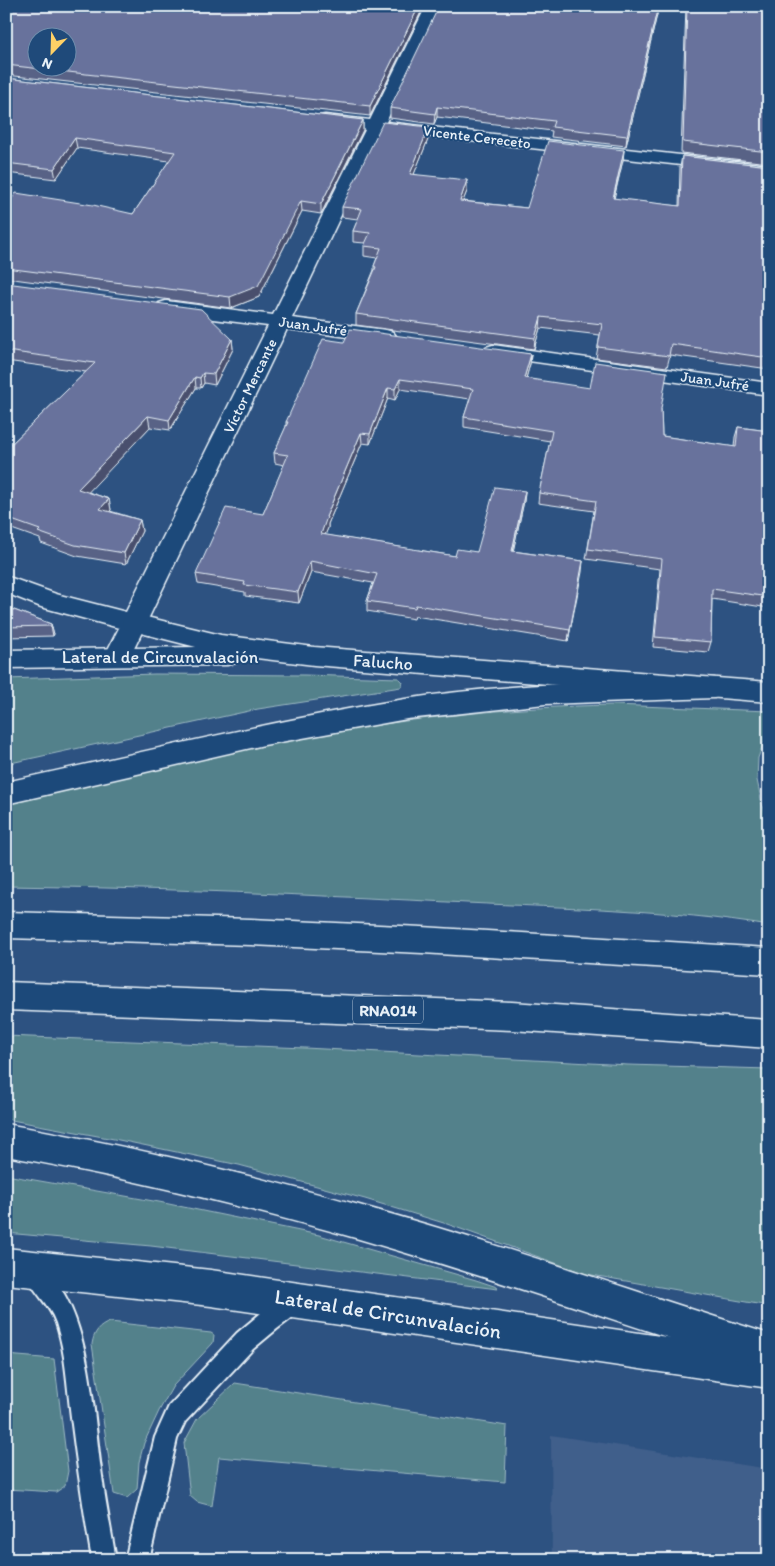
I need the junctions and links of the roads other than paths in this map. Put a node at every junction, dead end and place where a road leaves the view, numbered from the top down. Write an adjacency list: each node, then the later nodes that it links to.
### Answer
1 (434, 6): 3 (main road, Víctor Mercante)
2 (311, 118): 3 (main road, Vicente Cereceto)
3 (376, 126): 4 (main road, Vicente Cereceto); 6 (main road, Víctor Mercante)
4 (769, 170)
5 (152, 305): 6 (main road, Juan Jufré)
6 (281, 322): 7 (main road, Juan Jufré); 11 (main road, Víctor Mercante)
7 (400, 338)
8 (478, 349): 9 (main road, Juan Jufré)
9 (769, 389)
10 (6, 584): 11 (main road, Falucho)
11 (134, 624): 12 (main road, Falucho); 13 (main road, Víctor Mercante)
12 (314, 656): 13 (main road, Lateral de Circunvalación); 15 (main road, Falucho)
13 (117, 657): 14 (main road, Lateral de Circunvalación)
14 (6, 659)
15 (714, 688): 16 (main road, Falucho); 17 (main road)
16 (769, 692)
17 (6, 793)
18 (6, 925): 19 (main road)
19 (769, 961)
20 (6, 996): 21 (main road, RNA014)
21 (769, 1034)
22 (6, 1140): 25 (main road)
23 (19, 1267): 24 (main road, Lateral de Circunvalación); 27 (lane)
24 (299, 1300): 26 (main road, Lateral de Circunvalación); 28 (lane)
25 (769, 1352)
26 (769, 1370)
27 (104, 1560)
28 (137, 1560)

